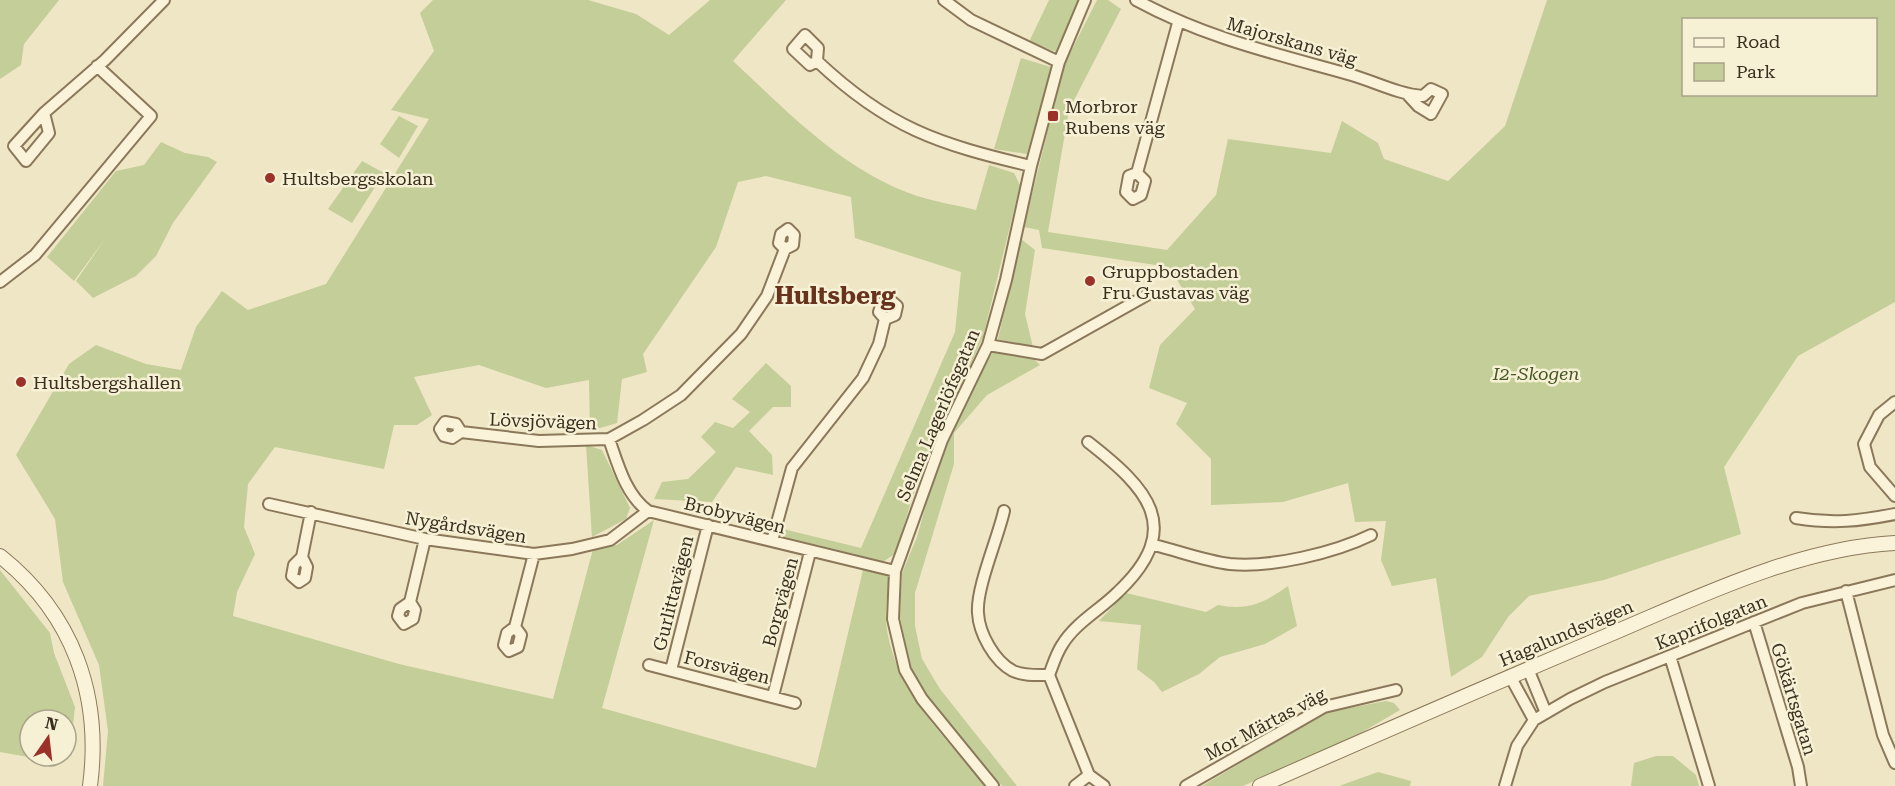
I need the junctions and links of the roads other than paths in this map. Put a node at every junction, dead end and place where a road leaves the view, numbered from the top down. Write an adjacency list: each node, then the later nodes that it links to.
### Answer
1 (165, 0): 8 (street)
2 (944, 0): 7 (street)
3 (1085, 0): 7 (street, Selma Lagerlöfsgatan)
4 (1136, 0): 5 (street, Majorskans väg)
5 (1178, 23): 9 (street, Majorskans väg); 12 (street)
6 (817, 61): 11 (street)
7 (1059, 62): 11 (street, Selma Lagerlöfsgatan)
8 (97, 66): 10 (street); 14 (street)
9 (1408, 95)
10 (44, 113)
11 (1031, 166): 17 (street, Selma Lagerlöfsgatan)
12 (1137, 173)
13 (784, 249): 20 (street, Lövsjövägen)
14 (0, 282)
15 (1147, 295): 17 (street)
16 (885, 319): 32 (street)
17 (988, 345): 39 (street, Selma Lagerlöfsgatan)
18 (1895, 402): 22 (street)
19 (461, 432): 20 (street, Lövsjövägen)
20 (609, 439): 24 (street)
21 (1088, 442): 34 (street)
22 (1895, 496)
23 (269, 504): 26 (street, Nygårdsvägen)
24 (648, 511): 29 (street, Brobyvägen); 36 (street, Nygårdsvägen)
25 (1004, 511): 49 (street)
26 (311, 512): 31 (street, Nygårdsvägen); 38 (street)
27 (1895, 514): 28 (street)
28 (1796, 518)
29 (708, 525): 32 (street, Brobyvägen); 48 (street, Gurlittavägen)
30 (1371, 535): 34 (street)
31 (425, 539): 36 (street, Nygårdsvägen); 42 (street)
32 (772, 541): 35 (street, Brobyvägen)
33 (1895, 543): 47 (street, Hagalundsvägen)
34 (1154, 544): 49 (street)
35 (810, 552): 39 (street, Brobyvägen); 52 (street, Borgvägen)
36 (534, 554): 44 (street)
37 (0, 556): 58 (street)
38 (302, 557)
39 (895, 571): 59 (street, Selma Lagerlöfsgatan)
40 (1895, 580): 41 (street, Kaprifolgatan)
41 (1846, 591): 43 (street, Kaprifolgatan); 56 (street)
42 (410, 602)
43 (1754, 622): 45 (street, Kaprifolgatan); 66 (street, Gökärtsgatan)
44 (515, 627)
45 (1670, 656): 54 (street, Kaprifolgatan); 65 (street)
46 (649, 665): 48 (street, Forsvägen)
47 (1528, 669): 50 (street, Hagalundsvägen); 54 (street)
48 (671, 670): 52 (street, Forsvägen)
49 (1049, 675): 57 (street)
50 (1510, 676): 55 (street); 63 (street, Hagalundsvägen)
51 (1396, 690): 62 (street, Mor Märtas väg)
52 (772, 696): 53 (street, Forsvägen)
53 (795, 703)
54 (1546, 713): 55 (street, Kaprifolgatan)
55 (1534, 720): 64 (street, Kaprifolgatan)
56 (1895, 763)
57 (1089, 775): 60 (street); 61 (street)
58 (90, 786)
59 (993, 786)
60 (1075, 786)
61 (1104, 786)
62 (1186, 786)
63 (1260, 786)
64 (1505, 786)
65 (1709, 786)
66 (1801, 786)

